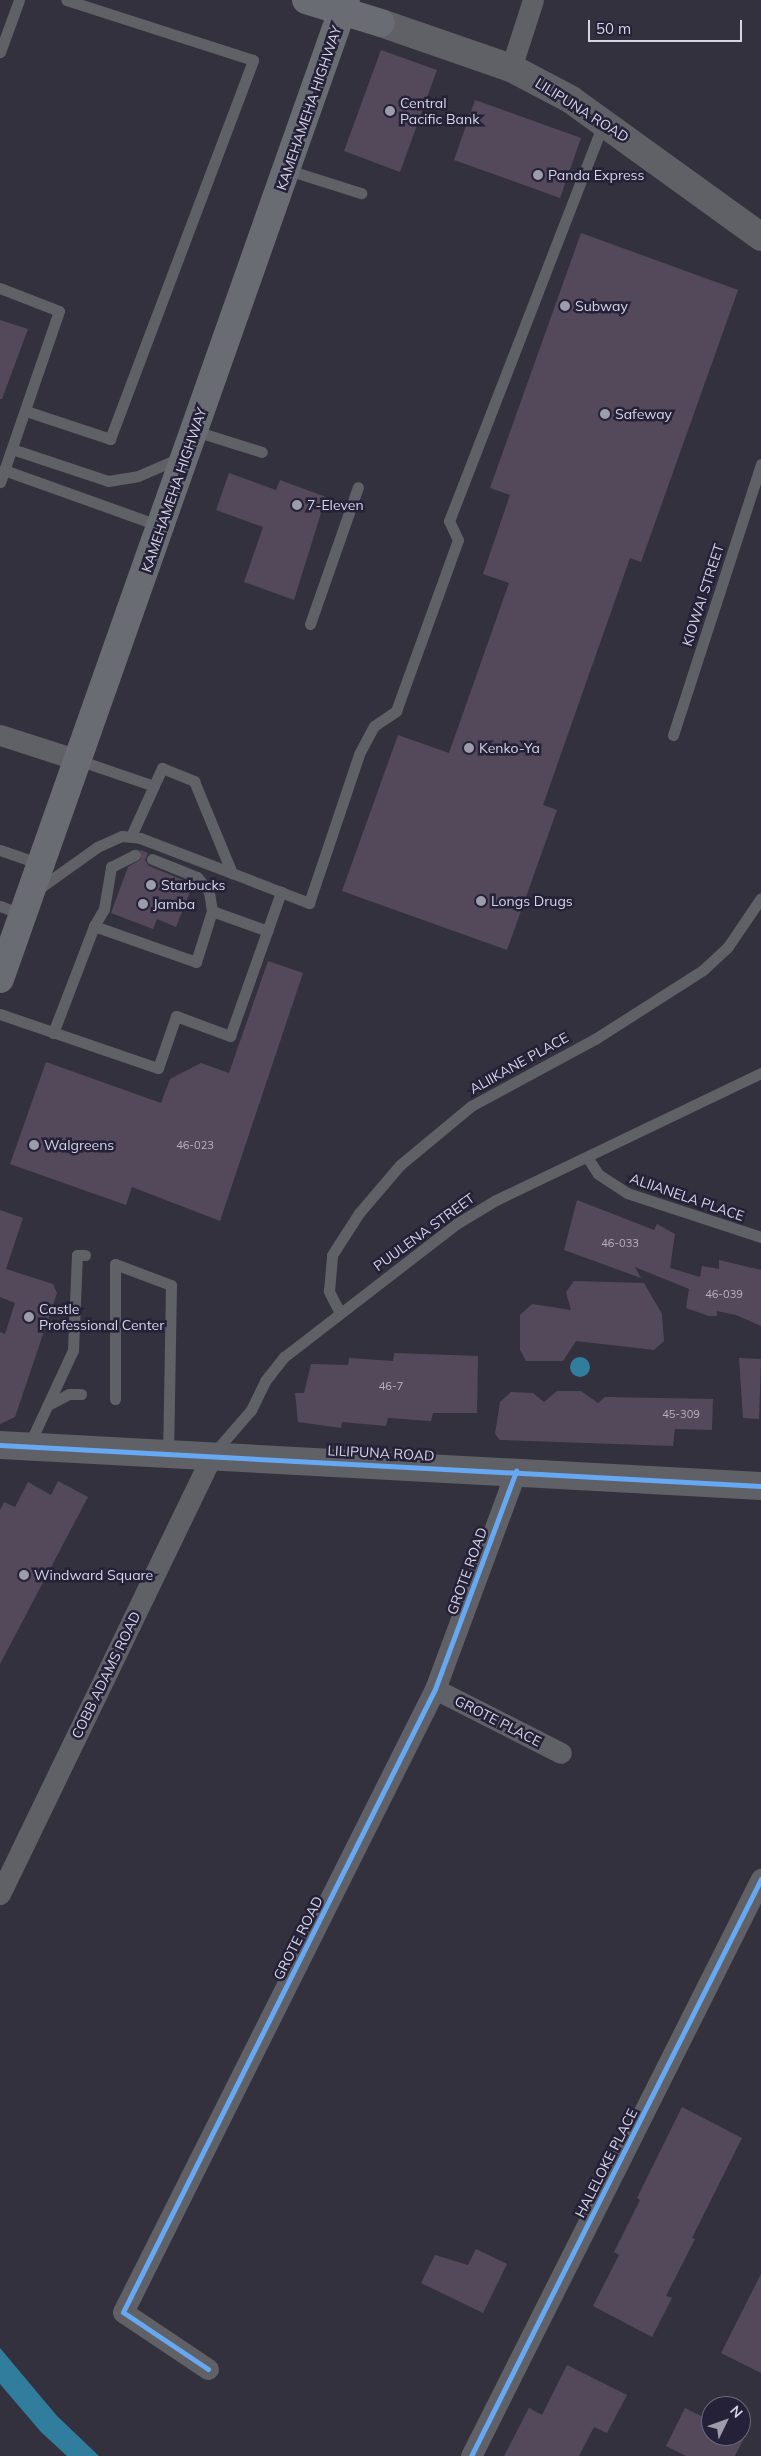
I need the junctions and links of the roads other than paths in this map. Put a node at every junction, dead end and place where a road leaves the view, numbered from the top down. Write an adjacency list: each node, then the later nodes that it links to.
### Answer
1 (19, 0): 7 (lane)
2 (66, 0): 14 (lane)
3 (306, 0): 5 (main road)
4 (533, 0): 8 (street)
5 (344, 6): 6 (main road); 10 (main road, KAMEHAMEHA HIGHWAY)
6 (381, 24): 8 (street, LILIPUNA ROAD)
7 (0, 52)
8 (511, 68): 9 (street, LILIPUNA ROAD)
9 (604, 121): 12 (street, LILIPUNA ROAD); 35 (lane)
10 (288, 170): 11 (lane); 15 (main road, KAMEHAMEHA HIGHWAY)
11 (361, 193)
12 (761, 237)
13 (0, 288): 14 (lane)
14 (26, 411): 16 (lane)
15 (195, 430): 17 (lane); 18 (main road, KAMEHAMEHA HIGHWAY)
16 (12, 448): 18 (lane); 20 (lane)
17 (262, 452)
18 (186, 456): 23 (main road, KAMEHAMEHA HIGHWAY)
19 (761, 464): 26 (lane, KIOWAI STREET)
20 (4, 470): 21 (lane); 23 (lane)
21 (0, 482)
22 (358, 487): 24 (lane)
23 (161, 526): 27 (main road, KAMEHAMEHA HIGHWAY)
24 (310, 624)
25 (0, 735): 27 (street)
26 (673, 736)
27 (78, 760): 28 (lane); 33 (main road, KAMEHAMEHA HIGHWAY)
28 (154, 786): 29 (lane); 34 (lane)
29 (131, 836): 34 (lane); 37 (lane)
30 (0, 850): 33 (lane)
31 (135, 855): 39 (lane)
32 (152, 859): 38 (lane)
33 (41, 864): 37 (main road, KAMEHAMEHA HIGHWAY)
34 (232, 873): 35 (lane)
35 (281, 892): 40 (lane)
36 (761, 898): 48 (lane, ALIIKANE PLACE)
37 (18, 905): 41 (main road, KAMEHAMEHA HIGHWAY)
38 (212, 911): 39 (lane); 40 (lane)
39 (94, 926): 43 (lane)
40 (268, 931): 43 (lane)
41 (1, 970)
42 (0, 1014): 43 (lane)
43 (53, 1033)
44 (761, 1073): 45 (lane, PUULENA STREET)
45 (587, 1157): 46 (lane, ALIIANELA PLACE); 48 (lane, PUULENA STREET)
46 (761, 1237)
47 (85, 1256): 51 (lane)
48 (340, 1313): 55 (lane, PUULENA STREET)
49 (81, 1394): 51 (lane)
50 (114, 1399): 54 (lane)
51 (50, 1404): 53 (lane)
52 (0, 1445): 53 (street, LILIPUNA ROAD)
53 (29, 1445): 54 (street, LILIPUNA ROAD)
54 (168, 1453): 55 (street, LILIPUNA ROAD)
55 (212, 1456): 56 (street, LILIPUNA ROAD); 61 (street, COBB ADAMS ROAD)
56 (516, 1471): 57 (street, LILIPUNA ROAD); 58 (street, GROTE ROAD)
57 (761, 1486)
58 (436, 1689): 59 (street, GROTE PLACE); 62 (street, GROTE ROAD)
59 (561, 1753)
60 (761, 1879): 63 (street, HALELOKE PLACE)
61 (0, 1894)
62 (208, 2369)
63 (471, 2456)

